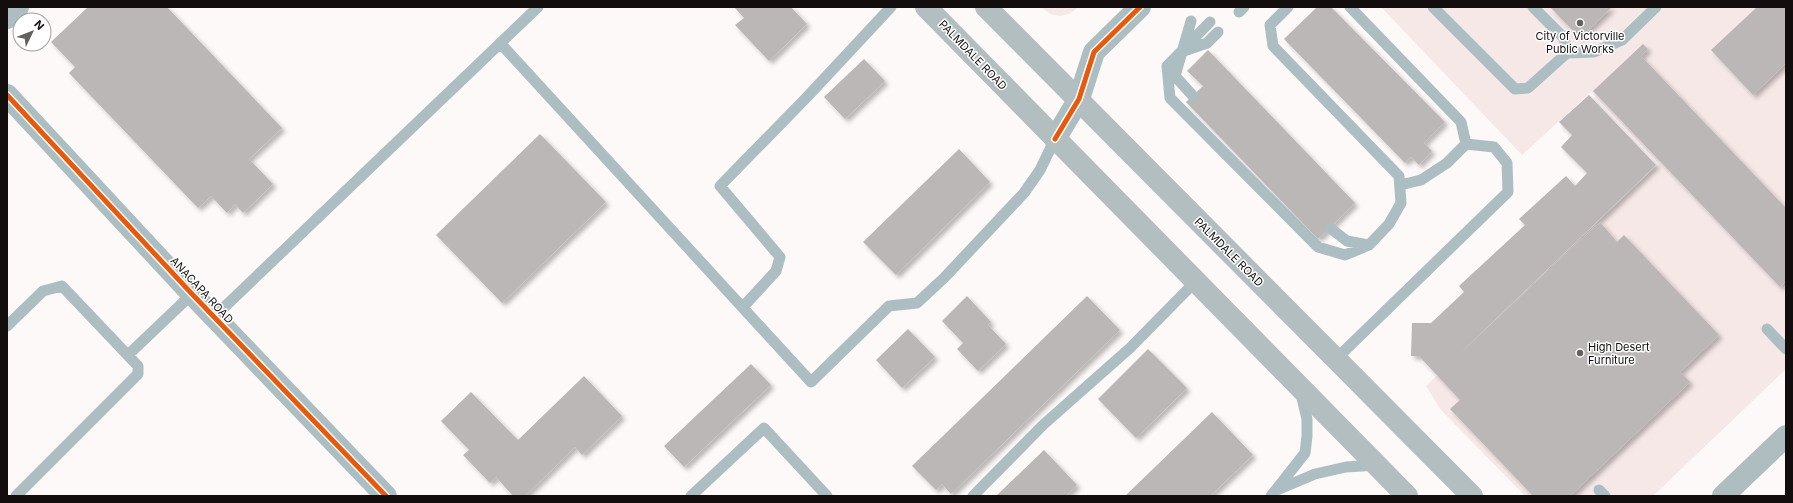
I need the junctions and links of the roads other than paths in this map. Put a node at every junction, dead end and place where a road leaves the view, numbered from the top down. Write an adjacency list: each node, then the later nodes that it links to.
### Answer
1 (18, 7): 12 (street)
2 (538, 7): 16 (lane)
3 (891, 7): 29 (lane)
4 (926, 7): 22 (highway, PALMDALE ROAD)
5 (986, 7): 21 (highway, PALMDALE ROAD)
6 (1288, 7): 24 (lane)
7 (1350, 7): 23 (lane)
8 (1433, 7): 18 (lane)
9 (1533, 7): 18 (lane)
10 (1656, 7): 18 (lane)
11 (1132, 10): 21 (street)
12 (7, 18)
13 (1191, 21): 17 (lane)
14 (1210, 22): 17 (lane)
15 (1218, 32): 17 (lane)
16 (500, 42): 29 (lane); 30 (lane)
17 (1181, 52): 20 (lane); 26 (lane)
18 (1567, 52)
19 (7, 95): 28 (street, ANACAPA ROAD)
20 (1193, 96)
21 (1079, 99): 22 (street); 35 (highway, PALMDALE ROAD)
22 (1054, 139): 27 (highway, PALMDALE ROAD); 29 (lane)
23 (1466, 144): 24 (lane); 35 (lane)
24 (1400, 185): 26 (lane)
25 (1330, 228): 26 (lane)
26 (1369, 245)
27 (1195, 282): 36 (highway, PALMDALE ROAD); 44 (lane)
28 (192, 294): 30 (street, ANACAPA ROAD); 34 (lane)
29 (743, 307)
30 (214, 317): 41 (street, ANACAPA ROAD)
31 (7, 326): 34 (lane)
32 (1767, 329): 33 (lane)
33 (1786, 349)
34 (128, 354): 40 (lane)
35 (1336, 359): 46 (highway, PALMDALE ROAD)
36 (1300, 387): 38 (highway, PALMDALE ROAD); 39 (lane)
37 (1786, 436): 47 (main road)
38 (1377, 465): 39 (lane); 45 (highway, PALMDALE ROAD)
39 (1276, 494)
40 (16, 496)
41 (386, 496)
42 (691, 496): 43 (lane)
43 (828, 496)
44 (973, 496)
45 (1407, 496)
46 (1472, 496)
47 (1723, 496)

